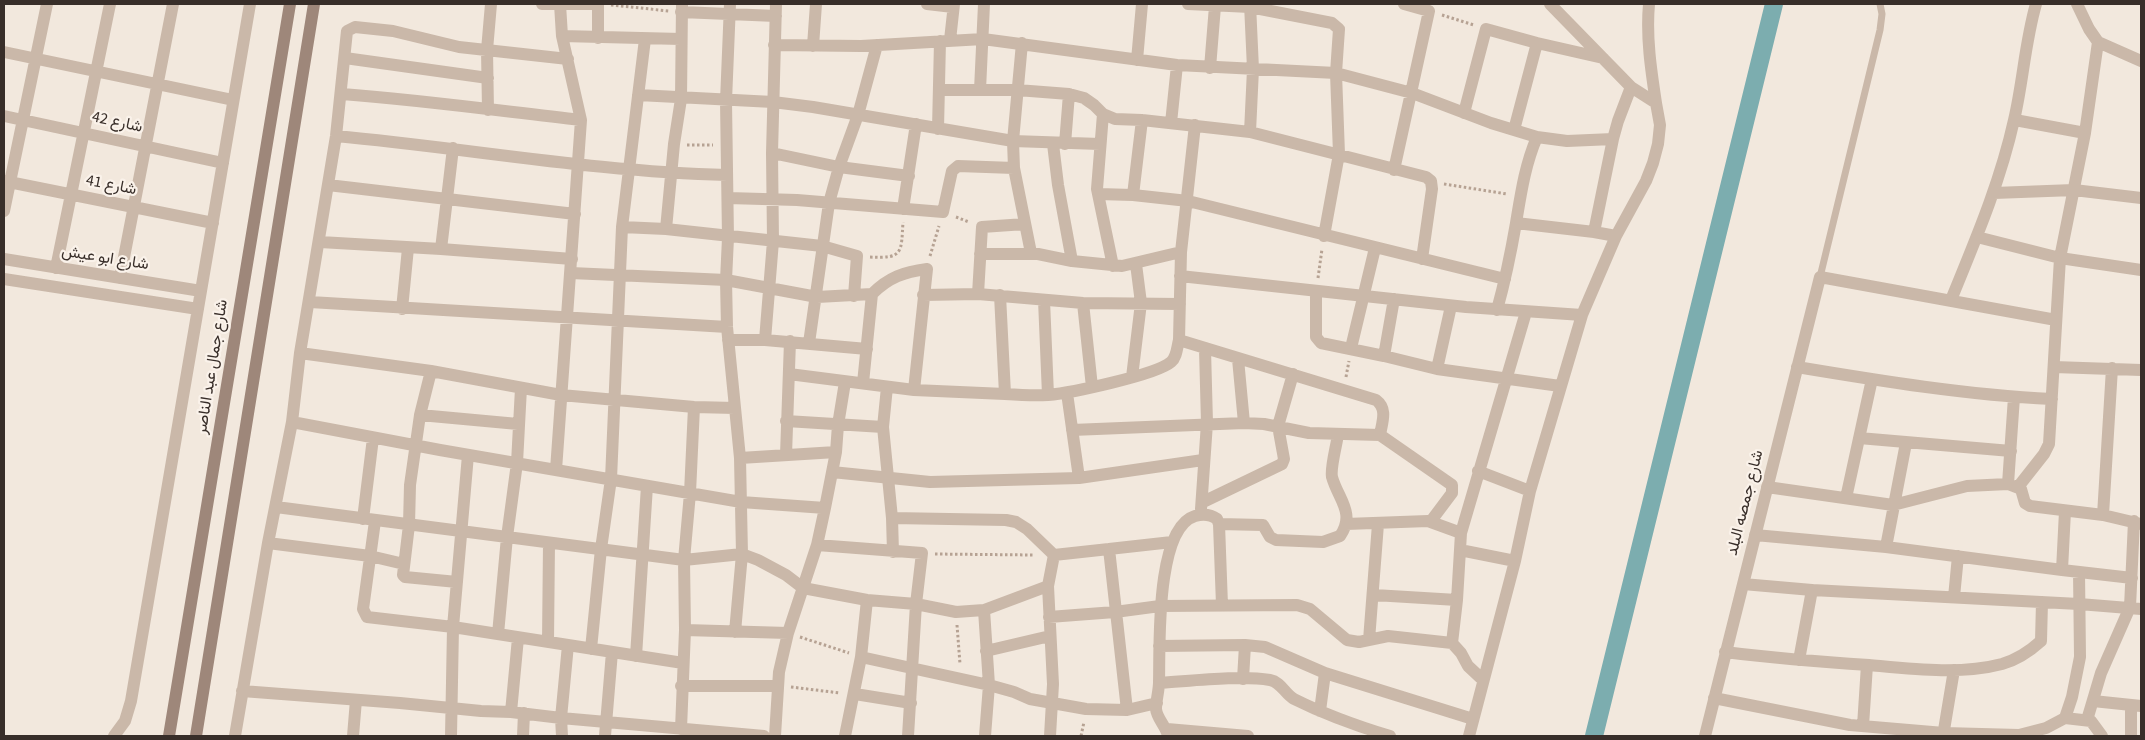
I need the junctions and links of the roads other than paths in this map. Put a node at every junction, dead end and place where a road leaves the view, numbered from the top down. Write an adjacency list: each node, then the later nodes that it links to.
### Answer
1 (46, 4): 42 (street)
2 (110, 4): 51 (street)
3 (173, 4): 54 (street)
4 (250, 4): 64 (street)
5 (290, 4): 370 (main road, شارع جمال عبد الناصر)
6 (314, 4): 371 (main road)
7 (491, 4): 40 (street)
8 (542, 4): 9 (street)
9 (560, 4): 10 (street); 28 (street)
10 (598, 4): 29 (street)
11 (816, 4): 39 (street)
12 (927, 4): 22 (street)
13 (984, 4): 31 (street)
14 (1142, 4): 46 (street)
15 (1188, 4): 23 (street)
16 (1404, 4): 59 (street)
17 (1550, 4): 44 (street)
18 (1650, 4): 67 (street)
19 (1880, 4): 152 (lane)
20 (2036, 4): 76 (street)
21 (2077, 4): 34 (street)
22 (954, 5): 33 (street)
23 (1215, 6): 24 (street); 49 (street)
24 (1250, 6): 50 (street); 52 (street)
25 (682, 8): 26 (street); 32 (street)
26 (730, 9): 27 (street); 65 (street)
27 (776, 10): 37 (street)
28 (562, 36): 29 (street); 45 (street)
29 (598, 38): 30 (street)
30 (645, 39): 32 (street); 62 (street)
31 (983, 39): 33 (street); 35 (street); 57 (street)
32 (681, 40): 63 (street)
33 (945, 41): 38 (street); 56 (street)
34 (2098, 42): 47 (street); 84 (street)
35 (1022, 43): 46 (street); 58 (street)
36 (1538, 43): 44 (street); 69 (street); 81 (street)
37 (774, 45): 39 (street); 66 (street)
38 (877, 45): 39 (street); 70 (street)
39 (813, 46)
40 (487, 50): 43 (street); 45 (street); 53 (street)
41 (4, 52): 42 (street)
42 (35, 58): 51 (street); 73 (street)
43 (345, 58): 53 (street); 60 (street)
44 (1603, 58): 55 (street)
45 (568, 59): 74 (street)
46 (1137, 60): 48 (street)
47 (2141, 61)
48 (1176, 65): 49 (street); 77 (street)
49 (1210, 68): 50 (street)
50 (1253, 69): 52 (street); 82 (street)
51 (96, 72): 54 (street); 83 (street)
52 (1336, 73): 59 (street); 94 (street)
53 (488, 78): 68 (street)
54 (158, 84): 64 (street); 91 (street)
55 (1632, 87): 67 (street); 87 (street)
56 (940, 90): 57 (street); 80 (street)
57 (980, 90): 58 (street)
58 (1017, 90): 61 (street); 88 (street)
59 (1412, 93): 69 (street); 100 (street)
60 (342, 94): 68 (street); 85 (street)
61 (1069, 94): 71 (street); 89 (street)
62 (638, 95): 63 (street); 98 (street)
63 (681, 98): 65 (street); 101 (street)
64 (233, 100): 95 (street)
65 (726, 101): 66 (street); 102 (street)
66 (773, 102): 70 (street); 93 (street)
67 (1656, 103): 128 (street)
68 (488, 110): 74 (street)
69 (1464, 113): 81 (street)
70 (858, 114): 78 (street); 97 (street)
71 (1103, 114): 75 (street); 90 (street)
72 (4, 116): 73 (street, شارع 42)
73 (22, 120): 83 (street, شارع 42); 104 (street)
74 (581, 120): 96 (street)
75 (1142, 120): 77 (street); 110 (street)
76 (2015, 120): 84 (street); 107 (street)
77 (1171, 122): 79 (street)
78 (916, 124): 80 (street); 103 (street)
79 (1194, 125): 82 (street); 115 (street)
80 (938, 129): 88 (street)
81 (1514, 130): 86 (street)
82 (1250, 132): 94 (street)
83 (84, 133): 91 (street, شارع 42); 109 (street)
84 (2085, 133): 106 (street)
85 (336, 136): 92 (street); 105 (street)
86 (1537, 137): 87 (street); 122 (street)
87 (1614, 139): 126 (street)
88 (1013, 141): 89 (street); 99 (street)
89 (1059, 144): 90 (street); 144 (street)
90 (1100, 144): 108 (street)
91 (146, 146): 95 (street, شارع 42); 117 (street)
92 (454, 148): 96 (street); 111 (street)
93 (772, 153): 97 (street); 114 (street)
94 (1339, 154): 100 (street); 127 (street)
95 (223, 163): 121 (street)
96 (578, 164): 98 (street); 120 (street)
97 (839, 167): 103 (street); 116 (street)
98 (630, 168): 101 (street); 124 (street)
99 (1014, 168): 118 (street); 123 (street)
100 (1394, 170): 142 (street)
101 (672, 174): 102 (street); 125 (street)
102 (727, 175): 112 (street)
103 (909, 176): 118 (street)
104 (7, 182): 109 (street, شارع 41); 119 (street)
105 (328, 186): 111 (street); 132 (street)
106 (2074, 190): 107 (street); 113 (street); 140 (street)
107 (1994, 193): 129 (street)
108 (1098, 194): 110 (street); 146 (street)
109 (71, 195): 117 (street, شارع 41); 147 (street)
110 (1133, 195): 115 (street)
111 (446, 198): 120 (street); 136 (street)
112 (728, 198): 114 (street); 130 (street)
113 (2141, 198)
114 (773, 200): 116 (street); 131 (street)
115 (1188, 201): 127 (street); 137 (street)
116 (829, 203): 118 (street); 133 (street)
117 (134, 207): 121 (street, شارع 41); 153 (street)
118 (903, 209)
119 (4, 211)
120 (575, 214): 143 (street)
121 (212, 223): 158 (street)
122 (1516, 223): 126 (street); 155 (street)
123 (1025, 224): 138 (street); 139 (street)
124 (622, 227): 125 (street); 151 (street)
125 (666, 229): 130 (street)
126 (1594, 232): 128 (street)
127 (1324, 236): 135 (street)
128 (1616, 236): 179 (street)
129 (1977, 236): 140 (street); 169 (street)
130 (728, 238): 131 (street); 156 (street)
131 (772, 241): 133 (street); 157 (street)
132 (320, 242): 134 (street); 170 (street)
133 (822, 246): 165 (street); 166 (street)
134 (408, 248): 136 (street); 176 (street)
135 (1375, 248): 142 (street); 164 (street)
136 (441, 249): 143 (street)
137 (1181, 252): 145 (street); 150 (street)
138 (1030, 253): 139 (street); 144 (street)
139 (980, 254): 162 (street)
140 (2060, 258): 148 (street); 181 (street)
141 (4, 259): 147 (street, شارع ابو عيش)
142 (1422, 259): 155 (street)
143 (572, 260): 149 (street)
144 (1072, 261): 146 (street)
145 (1136, 264): 146 (street); 172 (street)
146 (1113, 266)
147 (56, 268): 153 (street, شارع ابو عيش)
148 (2141, 270)
149 (571, 273): 151 (street); 180 (street)
150 (1180, 276): 159 (street); 173 (street)
151 (620, 277): 156 (street); 182 (street)
152 (1820, 277): 169 (street); 194 (street, شارع جمصه البلد)
153 (120, 278): 158 (street, شارع ابو عيش)
154 (4, 279): 175 (street)
155 (1505, 279): 177 (street)
156 (726, 280): 157 (street); 183 (street)
157 (768, 286): 166 (street); 184 (street)
158 (201, 291): 175 (street)
159 (1316, 291): 164 (street); 188 (street)
160 (872, 294): 161 (street); 165 (street); 189 (street)
161 (923, 294): 162 (street); 211 (street)
162 (978, 294): 163 (street)
163 (1000, 295): 168 (street); 213 (street)
164 (1363, 295): 167 (street); 188 (street)
165 (854, 296): 166 (street)
166 (817, 297): 187 (street)
167 (1394, 299): 174 (street); 192 (street)
168 (1044, 300): 171 (street); 215 (street)
169 (1951, 300): 181 (street)
170 (310, 302): 176 (street); 191 (street)
171 (1083, 302): 172 (street); 209 (street)
172 (1141, 303): 173 (street); 202 (street)
173 (1180, 304): 185 (street)
174 (1451, 306): 177 (street); 197 (street)
175 (198, 309): 369 (street)
176 (402, 309): 180 (street)
177 (1498, 310): 178 (street)
178 (1526, 312): 179 (street); 204 (street)
179 (1582, 316): 207 (street)
180 (568, 318): 182 (street); 214 (street)
181 (2056, 320): 195 (street)
182 (618, 321): 183 (street); 218 (street)
183 (728, 334): 184 (street); 220 (street)
184 (765, 340): 186 (street)
185 (1179, 340): 190 (street); 202 (street)
186 (790, 341): 187 (street); 200 (street)
187 (810, 343): 189 (street)
188 (1351, 348): 192 (street)
189 (868, 349): 206 (street)
190 (1205, 350): 193 (street); 224 (street)
191 (300, 353): 199 (street); 223 (street)
192 (1384, 356): 197 (street)
193 (1238, 359): 201 (street); 225 (street)
194 (1797, 366): 203 (street); 252 (street, شارع جمصه البلد)
195 (2054, 366): 196 (street); 217 (street)
196 (2112, 368): 198 (street); 262 (street)
197 (1437, 369): 204 (street)
198 (2141, 370)
199 (430, 371): 210 (street); 221 (street)
200 (789, 374): 205 (street); 222 (street)
201 (1293, 374): 228 (street); 232 (street)
202 (1132, 377): 209 (street)
203 (1872, 379): 216 (street); 234 (street)
204 (1507, 380): 207 (street); 246 (street)
205 (845, 382): 206 (street); 227 (street)
206 (863, 383): 208 (street)
207 (1560, 386): 253 (street)
208 (887, 387): 211 (street); 229 (street)
209 (1092, 387): 212 (street)
210 (521, 388): 214 (street); 226 (street)
211 (914, 390): 213 (street)
212 (1067, 393): 215 (street); 230 (street)
213 (1005, 394): 215 (street)
214 (561, 395): 218 (street); 244 (street)
215 (1048, 395)
216 (2014, 397): 217 (street); 237 (street)
217 (2052, 399): 251 (street)
218 (614, 400): 219 (street); 249 (street)
219 (694, 407): 220 (street); 254 (street)
220 (735, 408): 241 (street)
221 (420, 415): 226 (street); 236 (street)
222 (786, 421): 227 (street); 240 (street)
223 (292, 422): 233 (street); 258 (street)
224 (1207, 423): 225 (street); 230 (street); 242 (street)
225 (1244, 423): 228 (street)
226 (518, 424): 243 (street)
227 (838, 425): 229 (street); 238 (street)
228 (1278, 426): 231 (street); 260 (street)
229 (883, 427): 247 (street)
230 (1072, 430): 248 (street)
231 (1338, 434): 232 (street); 268 (street)
232 (1380, 435): 265 (street)
233 (373, 438): 236 (street); 264 (street)
234 (1859, 438): 235 (street); 255 (street)
235 (1906, 443): 237 (street); 257 (street)
236 (416, 446): 239 (street); 270 (street)
237 (2011, 451): 251 (street)
238 (836, 452): 240 (street); 245 (street)
239 (468, 455): 243 (street); 271 (street)
240 (786, 455): 241 (street)
241 (740, 458): 256 (street)
242 (1203, 460): 248 (street); 260 (street)
243 (517, 463): 244 (street); 274 (street)
244 (556, 470): 249 (street)
245 (832, 472): 247 (street); 259 (street)
246 (1478, 472): 253 (street); 272 (street)
247 (888, 478): 248 (street); 263 (street)
248 (1079, 478)
249 (611, 480): 250 (street); 280 (street)
250 (647, 486): 254 (street); 285 (street)
251 (2013, 486): 257 (street); 261 (street)
252 (1767, 487): 255 (street); 273 (street, شارع جمصه البلد)
253 (1530, 491): 290 (street)
254 (690, 493): 256 (street); 289 (street)
255 (1846, 498): 257 (street)
256 (741, 502): 259 (street); 284 (street)
257 (1893, 505): 279 (street)
258 (276, 507): 264 (street); 276 (street)
259 (825, 508): 278 (street)
260 (1202, 508): 267 (street); 275 (street)
261 (2065, 512): 262 (street); 292 (street)
262 (2103, 515): 266 (street)
263 (892, 518): 283 (street); 286 (street)
264 (369, 520): 270 (street); 287 (street)
265 (1432, 521): 269 (street); 272 (street)
266 (2138, 522): 294 (street)
267 (1219, 524): 268 (street); 307 (street)
268 (1346, 524): 269 (street)
269 (1378, 524): 300 (street)
270 (409, 525): 271 (street); 291 (street)
271 (461, 532): 274 (street); 295 (street)
272 (1461, 533): 282 (street)
273 (1755, 536): 279 (street); 296 (street, شارع جمصه البلد)
274 (506, 537): 277 (street); 316 (street)
275 (1172, 542): 281 (street); 308 (street)
276 (268, 543): 287 (street); 344 (street)
277 (549, 543): 280 (street); 321 (street)
278 (817, 545): 283 (street); 298 (street)
279 (1886, 547): 288 (street)
280 (601, 549): 285 (street); 326 (street)
281 (1109, 549): 286 (street); 311 (street)
282 (1460, 550): 290 (street); 303 (street)
283 (893, 552): 305 (street)
284 (742, 554): 289 (street); 298 (street); 315 (street)
285 (641, 555): 289 (street); 330 (street)
286 (1054, 555): 297 (street)
287 (370, 556): 291 (street); 313 (street)
288 (1958, 556): 292 (street); 301 (street)
289 (684, 560): 314 (street)
290 (1515, 561): 339 (street)
291 (404, 564): 295 (street)
292 (2062, 570): 293 (street)
293 (2079, 572): 294 (street); 306 (street)
294 (2132, 578): 309 (street)
295 (457, 582): 313 (street)
296 (1743, 584): 299 (street); 329 (street, شارع جمصه البلد)
297 (1048, 586): 310 (street); 312 (street)
298 (803, 588): 302 (street); 317 (street)
299 (1812, 590): 301 (street); 332 (street)
300 (1374, 595): 303 (street); 320 (street)
301 (1954, 597): 304 (street)
302 (867, 600): 305 (street); 331 (street)
303 (1457, 600): 322 (street)
304 (2042, 602): 306 (street); 336 (street)
305 (916, 604): 310 (street); 335 (street)
306 (2080, 604): 309 (street); 358 (street)
307 (1222, 605): 308 (street); 320 (street)
308 (1160, 606): 311 (street); 325 (street)
309 (2136, 608): 348 (street)
310 (984, 610): 327 (street)
311 (1115, 612): 312 (street); 354 (street)
312 (1049, 617): 318 (street)
313 (453, 627): 316 (street); 353 (street)
314 (685, 630): 315 (street); 333 (street)
315 (735, 632): 317 (street)
316 (498, 634): 319 (street)
317 (788, 634): 343 (street)
318 (1050, 636): 327 (street); 351 (street)
319 (518, 638): 321 (street); 356 (street)
320 (1369, 640): 322 (street)
321 (548, 642): 323 (street)
322 (1452, 643): 339 (street)
323 (568, 645): 326 (street); 357 (street)
324 (1245, 645): 325 (street); 337 (street); 338 (street)
325 (1158, 646): 340 (street)
326 (590, 649): 328 (street)
327 (986, 651): 341 (street)
328 (612, 652): 330 (street); 361 (street)
329 (1725, 652): 332 (street); 346 (street, شارع جمصه البلد)
330 (636, 656): 333 (street)
331 (861, 657): 335 (street); 345 (street)
332 (1799, 660): 334 (street)
333 (683, 663): 342 (street)
334 (1867, 665): 336 (street); 362 (street)
335 (912, 670): 341 (street); 350 (street)
336 (1954, 670): 368 (street)
337 (1325, 673): 355 (street); 359 (street)
338 (1243, 679): 340 (street); 355 (street)
339 (1483, 680): 359 (street)
340 (1159, 683): 349 (street)
341 (989, 685): 351 (street); 382 (street)
342 (681, 686): 343 (street); 363 (street)
343 (778, 686): 379 (street)
344 (242, 691): 347 (street); 372 (street)
345 (855, 694): 350 (street); 380 (street)
346 (1714, 698): 365 (street); 387 (street, شارع جمصه البلد)
347 (356, 700): 353 (street); 373 (street)
348 (2092, 701): 352 (street); 360 (street)
349 (1157, 702): 354 (street); 367 (street)
350 (911, 703): 381 (street)
351 (1052, 703): 354 (street); 383 (street)
352 (2136, 706): 390 (street)
353 (452, 709): 356 (street); 374 (street)
354 (1127, 710)
355 (1320, 711): 385 (street)
356 (517, 712): 357 (street); 375 (street)
357 (561, 718): 361 (street); 376 (street)
358 (2065, 718): 360 (street); 388 (street)
359 (1473, 719): 386 (street)
360 (2087, 720): 389 (street)
361 (606, 722): 364 (street); 377 (street)
362 (1863, 726): 365 (street); 368 (street)
363 (681, 729): 364 (street); 366 (street)
364 (651, 731)
365 (1850, 731)
366 (694, 733): 378 (street)
367 (1168, 733): 384 (street)
368 (1943, 735): 388 (street)
369 (114, 736)
370 (169, 736)
371 (196, 736)
372 (235, 736)
373 (352, 736)
374 (451, 736)
375 (523, 736)
376 (562, 736)
377 (605, 736)
378 (755, 736)
379 (775, 736)
380 (845, 736)
381 (908, 736)
382 (985, 736)
383 (1050, 736)
384 (1248, 736)
385 (1390, 736)
386 (1469, 736)
387 (1705, 736)
388 (2019, 736)
389 (2102, 736)
390 (2131, 736)

